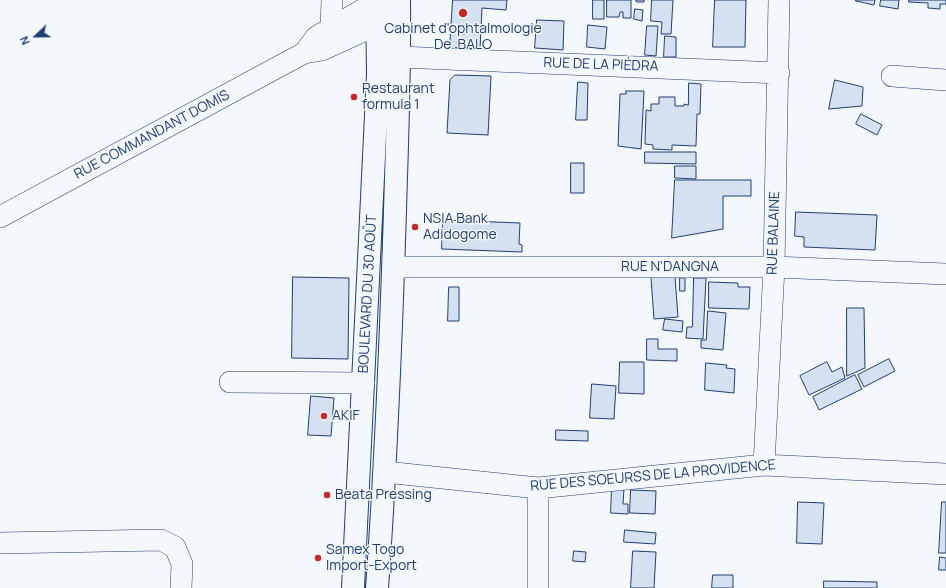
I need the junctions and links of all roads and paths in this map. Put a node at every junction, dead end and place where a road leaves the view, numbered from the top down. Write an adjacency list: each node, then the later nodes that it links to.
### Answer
1 (332, 0): 7 (street)
2 (380, 0): 5 (highway, BOULEVARD DU 30 AOÛT); 7 (street, RUE COMMANDANT DOMIS)
3 (398, 0): 6 (highway, BOULEVARD DU 30 AOÛT)
4 (779, 0): 10 (street, RUE BALAINE)
5 (377, 25): 6 (highway); 8 (street, RUE COMMANDANT DOMIS); 18 (highway, BOULEVARD DU 30 AOÛT)
6 (399, 25): 9 (highway, BOULEVARD DU 30 AOÛT)
7 (331, 28): 8 (street, RUE COMMANDANT DOMIS)
8 (304, 53): 13 (street, RUE COMMANDANT DOMIS)
9 (400, 57): 10 (street, RUE DE LA PIÉDRA); 14 (highway, BOULEVARD DU 30 AOÛT)
10 (779, 73): 15 (street, RUE BALAINE)
11 (892, 76): 12 (street)
12 (946, 80)
13 (0, 217)
14 (393, 267): 15 (street, RUE N'DANGNA); 20 (highway, BOULEVARD DU 30 AOÛT)
15 (774, 267): 16 (street, RUE N'DANGNA); 19 (street, RUE BALAINE)
16 (946, 274)
17 (230, 382): 18 (street)
18 (364, 383): 25 (highway, BOULEVARD DU 30 AOÛT)
19 (764, 465): 21 (street, RUE DES SOEURSS DE LA PROVIDENCE); 22 (street, RUE DES SOEURSS DE LA PROVIDENCE)
20 (385, 472): 22 (street, RUE DES SOEURSS DE LA PROVIDENCE); 26 (highway, BOULEVARD DU 30 AOÛT)
21 (946, 474)
22 (538, 488): 27 (street)
23 (0, 543): 24 (street)
24 (181, 588)
25 (353, 588)
26 (377, 588)
27 (538, 588)

